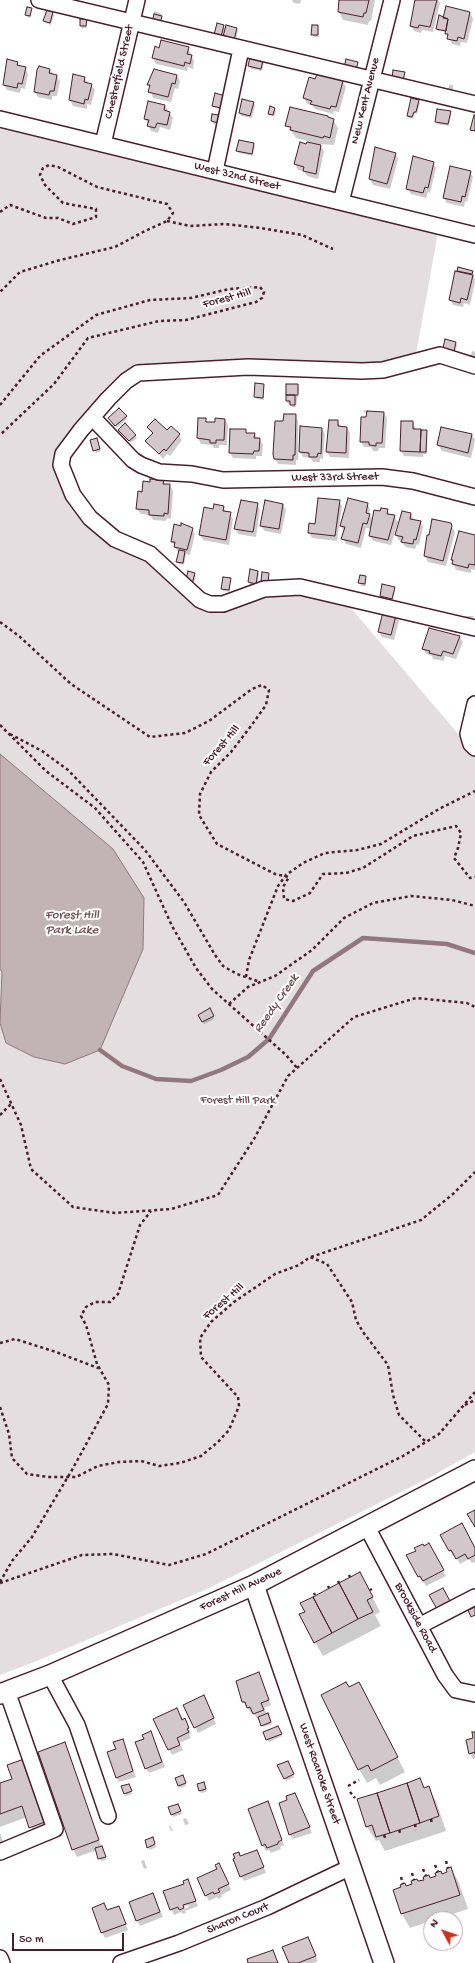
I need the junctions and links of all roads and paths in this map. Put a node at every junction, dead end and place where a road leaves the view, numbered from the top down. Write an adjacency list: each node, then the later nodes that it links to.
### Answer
1 (39, 0): 4 (street)
2 (137, 0): 4 (street, Chesterfield Street)
3 (392, 0): 6 (street, New Kent Avenue)
4 (132, 21): 5 (street); 9 (street, Chesterfield Street)
5 (241, 49): 6 (street); 10 (street)
6 (372, 80): 7 (street); 11 (street, New Kent Avenue)
7 (475, 104)
8 (0, 119): 9 (street, West 32nd Street)
9 (103, 144): 10 (street, West 32nd Street)
10 (214, 171): 11 (street, West 32nd Street)
11 (341, 202): 14 (street, West 32nd Street)
12 (0, 212): 13 (path)
13 (167, 221): 15 (path); 16 (path)
14 (475, 235)
15 (333, 249)
16 (0, 292)
17 (475, 366): 19 (street)
18 (0, 405): 20 (path, Forest Hill)
19 (94, 418): 21 (street, West 33rd Street); 23 (street)
20 (0, 435)
21 (475, 497)
22 (0, 622): 29 (path, Forest Hill)
23 (475, 628)
24 (475, 704): 27 (street)
25 (0, 725): 26 (path)
26 (8, 733): 32 (path); 34 (path)
27 (473, 746)
28 (475, 790): 29 (path)
29 (286, 876): 30 (path); 32 (path)
30 (475, 877)
31 (475, 906): 33 (path)
32 (246, 977): 33 (path)
33 (260, 982): 34 (path)
34 (229, 1004): 36 (path)
35 (475, 1007): 36 (path)
36 (297, 1068): 41 (path)
37 (0, 1079): 38 (path)
38 (11, 1104): 39 (path); 41 (path)
39 (0, 1115)
40 (475, 1172): 42 (path, Forest Hill)
41 (151, 1210): 44 (path)
42 (310, 1257): 49 (path); 51 (path, Forest Hill)
43 (0, 1343): 44 (path)
44 (99, 1368): 51 (path)
45 (475, 1392): 47 (path)
46 (475, 1400): 47 (path)
47 (463, 1406): 49 (path)
48 (0, 1407): 51 (path, Forest Hill)
49 (426, 1442): 53 (path)
50 (475, 1470): 52 (main road, Forest Hill Avenue)
51 (69, 1476): 53 (path)
52 (367, 1527): 54 (main road, Forest Hill Avenue); 56 (street, Brookside Road)
53 (0, 1583)
54 (254, 1585): 57 (main road, Forest Hill Avenue); 76 (main road, West Roanoke Street)
55 (475, 1597): 56 (street)
56 (419, 1626): 59 (street, Brookside Road)
57 (50, 1675): 58 (main road, Forest Hill Avenue); 64 (street)
58 (3, 1693): 73 (street)
59 (475, 1694)
60 (359, 1780): 61 (path)
61 (348, 1786)
62 (350, 1792): 63 (path)
63 (355, 1798)
64 (108, 1816)
65 (431, 1819): 67 (path)
66 (415, 1824): 69 (path)
67 (432, 1824)
68 (399, 1830): 71 (path)
69 (416, 1830)
70 (384, 1835): 72 (path)
71 (401, 1835)
72 (386, 1840)
73 (0, 1852)
74 (446, 1861): 77 (path)
75 (435, 1865): 79 (path)
76 (351, 1867): 85 (main road, West Roanoke Street); 88 (street, Sharon Court)
77 (448, 1868)
78 (423, 1869): 81 (path)
79 (438, 1872)
80 (412, 1873): 83 (path)
81 (426, 1876)
82 (401, 1877): 84 (path)
83 (414, 1880)
84 (402, 1884)
85 (382, 1957)
86 (0, 1958): 87 (street)
87 (2, 1963)
88 (121, 1963)

